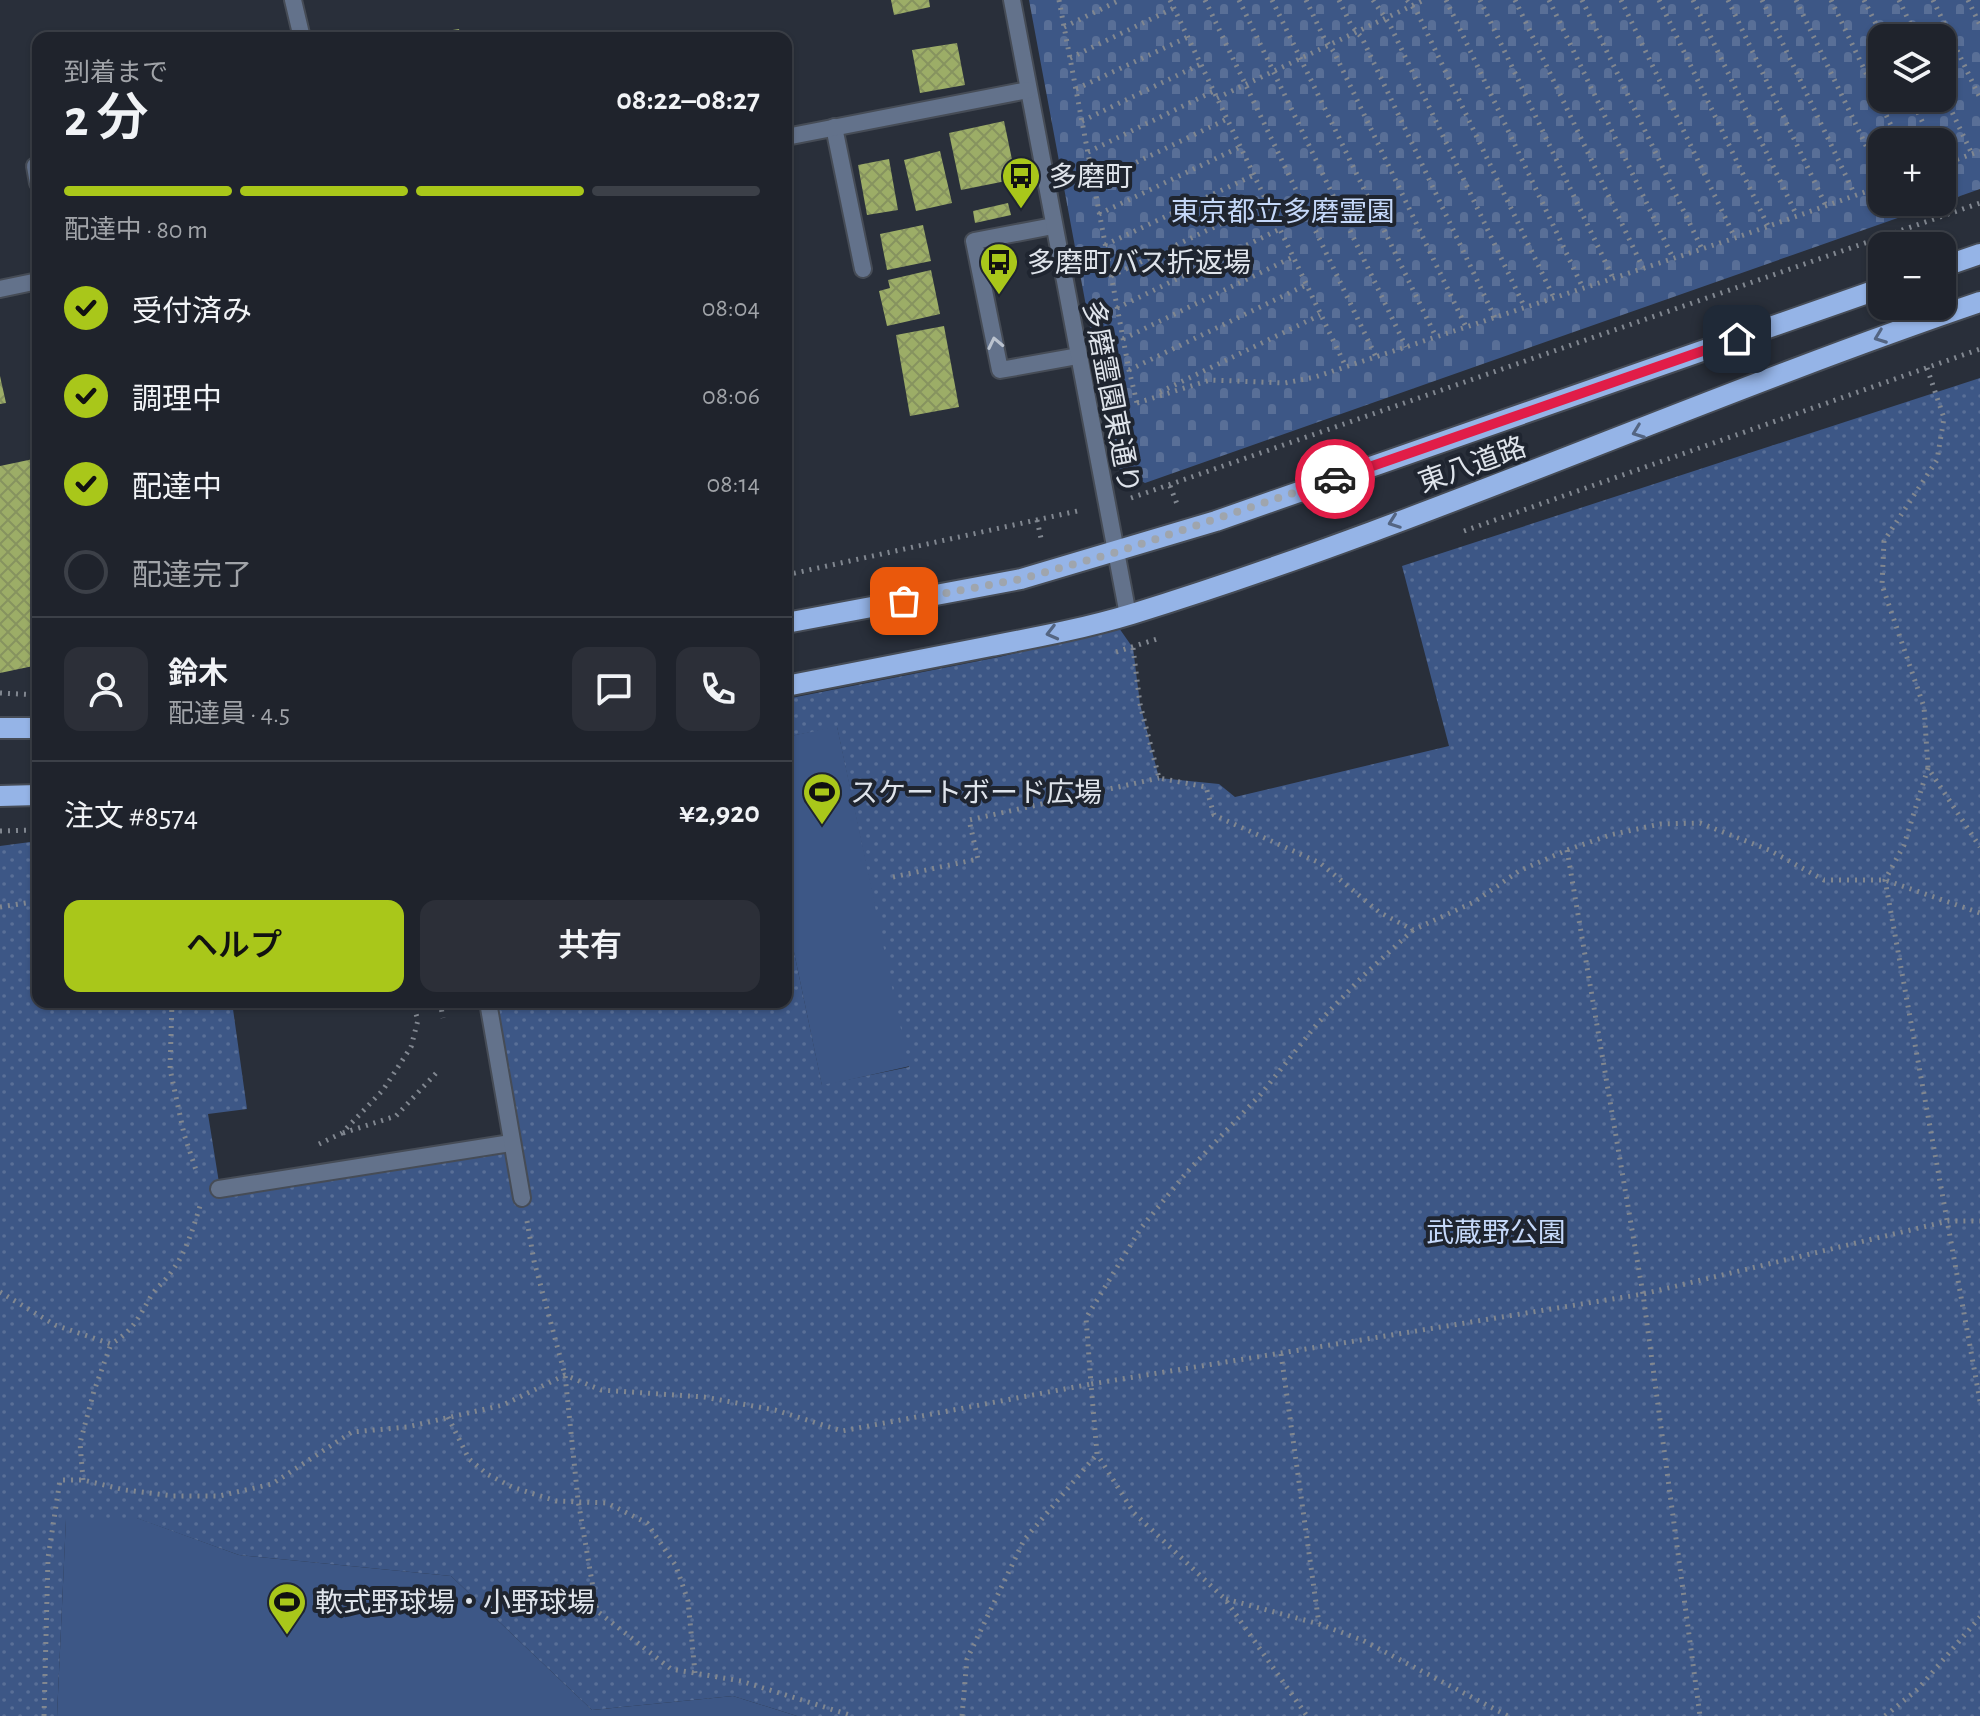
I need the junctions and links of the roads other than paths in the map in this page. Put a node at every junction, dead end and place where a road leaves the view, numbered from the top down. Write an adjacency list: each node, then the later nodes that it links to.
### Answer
1 (293, 0): 3 (street)
2 (1012, 0): 4 (street, 多磨霊園東通り)
3 (301, 32)
4 (1028, 90): 5 (street); 7 (street, 多磨霊園東通り)
5 (834, 127): 6 (street); 10 (street)
6 (792, 136)
7 (1053, 226): 15 (street, 多磨霊園東通り); 15 (street, one-way to 7)
8 (1980, 254): 9 (main road)
9 (1956, 262)
10 (863, 269)
11 (32, 282): 12 (street)
12 (0, 289)
13 (1868, 293): 16 (main road, 東八道路)
14 (1980, 302): 17 (main road, 東八道路, one-way to 17)
15 (1078, 356): 16 (street, 多磨霊園東通り)
16 (1117, 552): 17 (street, 多磨霊園東通り); 18 (main road, 東八道路)
17 (1128, 615): 19 (main road, 東八道路, one-way to 19)
18 (792, 622)
19 (792, 685)
20 (0, 728): 21 (main road)
21 (32, 728)
22 (32, 795): 23 (main road)
23 (0, 796)
24 (489, 1008): 25 (street)
25 (511, 1143): 26 (street); 27 (street)
26 (219, 1189)
27 (522, 1198)

